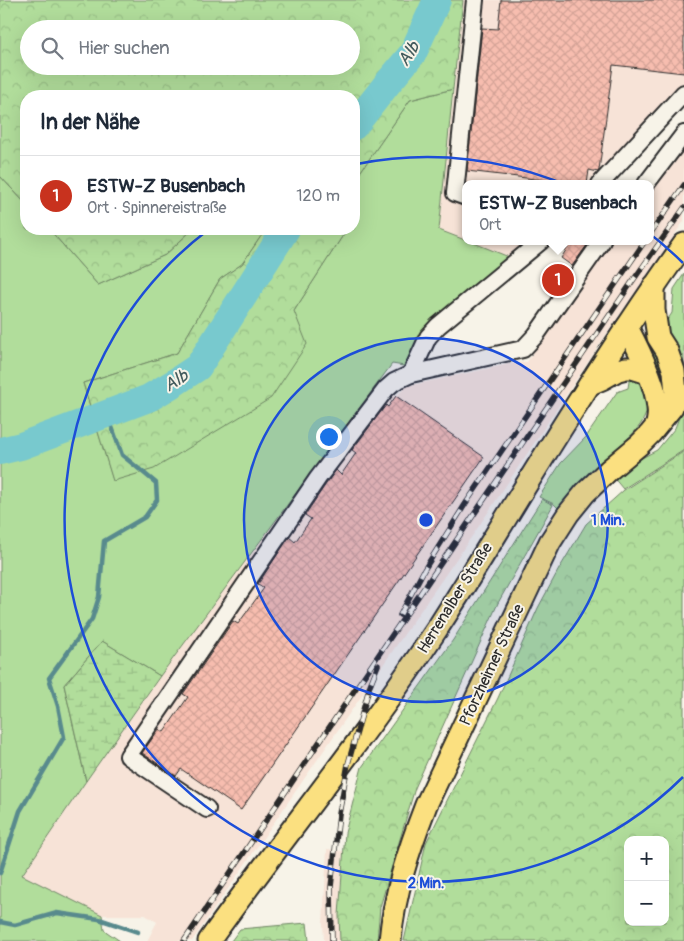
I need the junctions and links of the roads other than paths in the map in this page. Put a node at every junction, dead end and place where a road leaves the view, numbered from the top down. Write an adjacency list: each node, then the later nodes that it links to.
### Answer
1 (475, 0): 6 (street)
2 (684, 93): 4 (street)
3 (684, 134): 5 (street)
4 (604, 180)
5 (649, 180)
6 (462, 196)
7 (684, 244): 10 (main road, Herrenalber Straße)
8 (536, 245): 14 (street)
9 (599, 245): 14 (street)
10 (654, 286): 11 (main road, Herrenalber Straße); 12 (main road, Pforzheimer Straße)
11 (627, 327): 12 (main road); 13 (main road); 15 (main road, Herrenalber Straße)
12 (658, 337): 16 (main road, Pforzheimer Straße)
13 (648, 373): 15 (main road); 16 (main road)
14 (411, 374): 17 (street)
15 (590, 384): 18 (main road, Herrenalber Straße)
16 (657, 424): 19 (main road, Pforzheimer Straße)
17 (207, 809)
18 (209, 941)
19 (390, 941)

